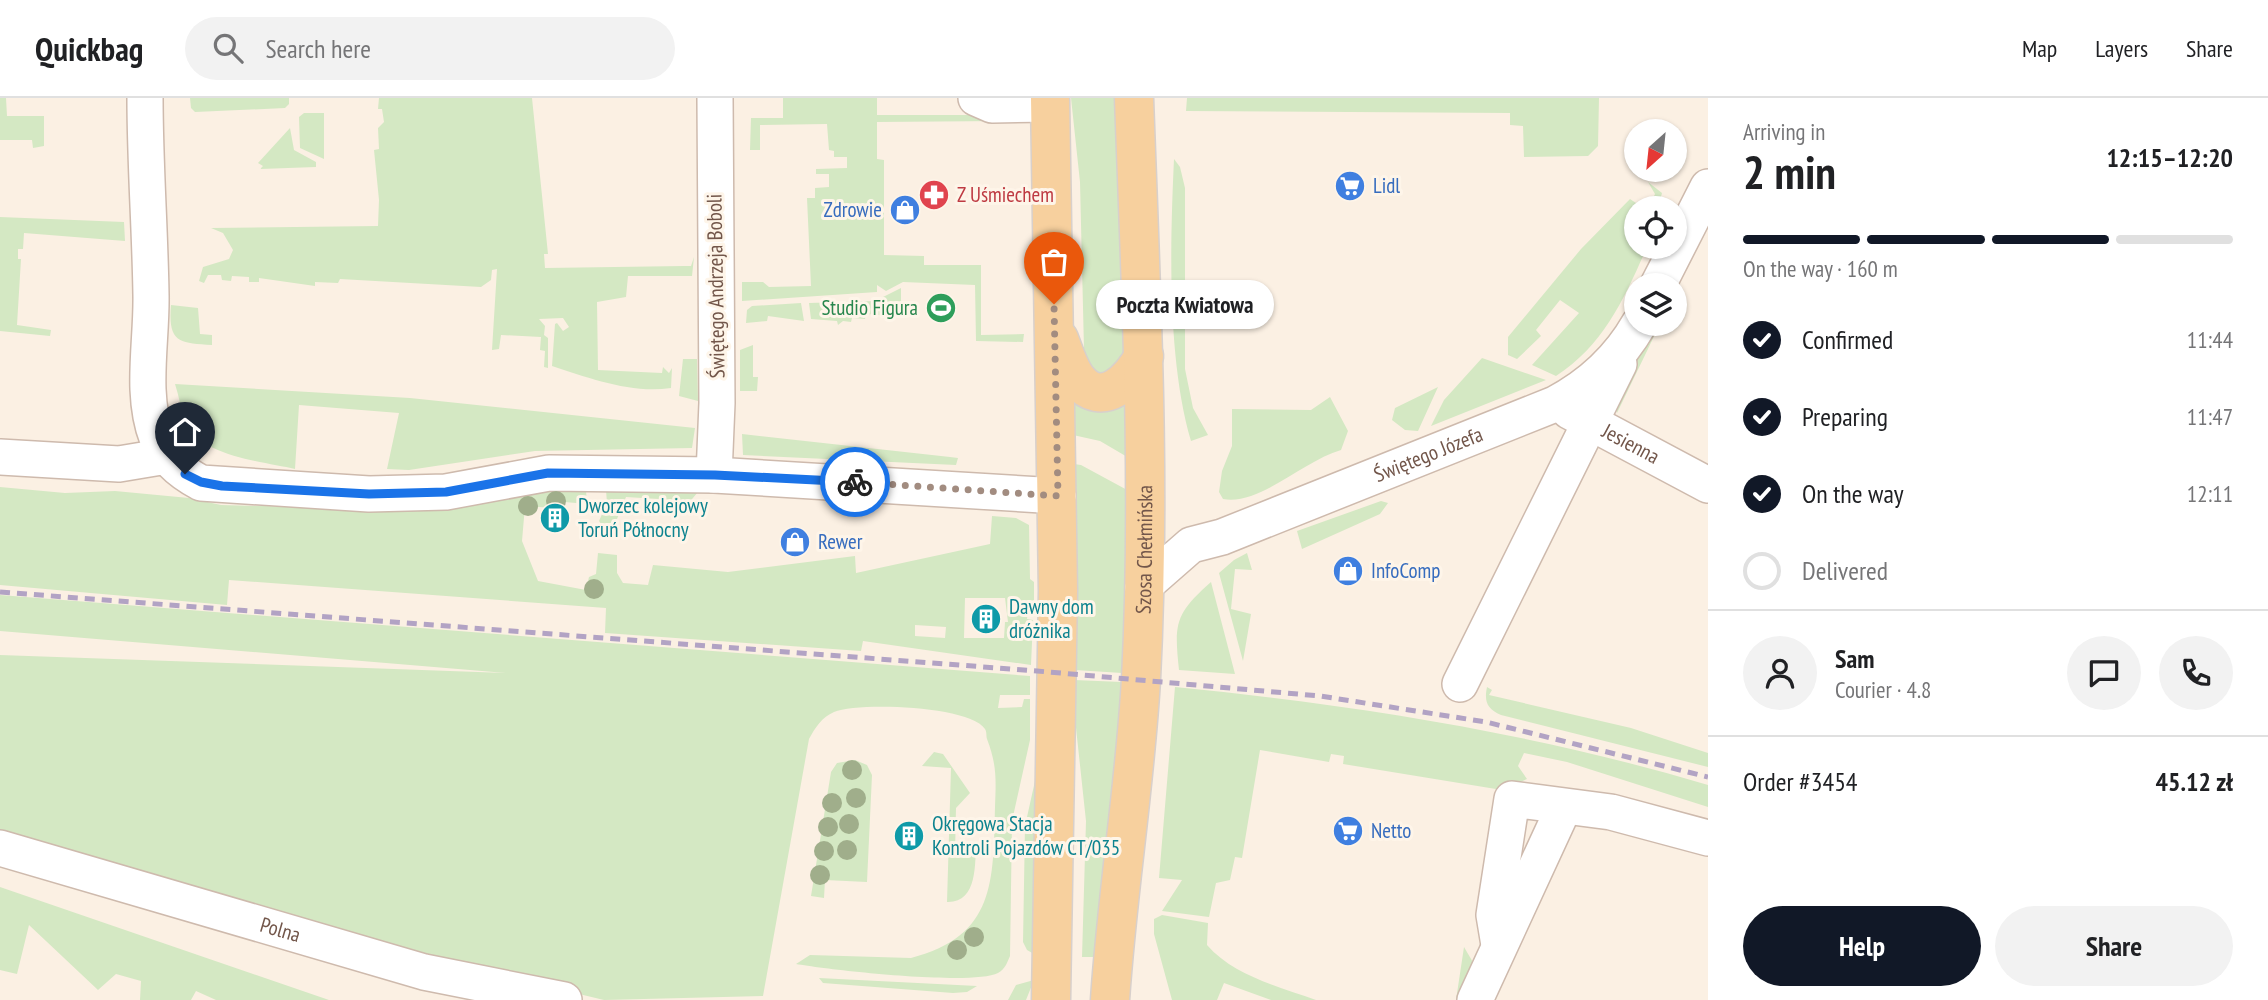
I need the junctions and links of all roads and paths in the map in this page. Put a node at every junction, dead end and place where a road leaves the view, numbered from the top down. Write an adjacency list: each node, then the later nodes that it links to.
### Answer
1 (145, 98): 14 (street)
2 (715, 98): 16 (street, Świętego Andrzeja Boboli)
3 (976, 98): 5 (street)
4 (1134, 98): 11 (main road, Szosa Chełmińska)
5 (1050, 101): 8 (main road)
6 (1708, 187): 7 (street)
7 (1664, 273)
8 (1054, 328): 11 (main road); 18 (main road)
9 (1630, 336): 12 (street, Świętego Józefa)
10 (1633, 336): 13 (street, Świętego Józefa)
11 (1144, 356): 19 (main road, Szosa Chełmińska)
12 (1555, 404): 13 (street, Jesienna); 20 (street, Świętego Józefa)
13 (1590, 422): 17 (street, Jesienna); 22 (street, Świętego Józefa)
14 (167, 456): 15 (street); 16 (street)
15 (0, 457)
16 (715, 475): 18 (street)
17 (1708, 485)
18 (1058, 496): 28 (main road)
19 (1145, 520): 20 (street); 21 (main road, Szosa Chełmińska)
20 (1191, 545): 21 (street, Świętego Józefa)
21 (1143, 587): 29 (main road, Szosa Chełmińska)
22 (1460, 684)
23 (1564, 807): 24 (street); 26 (street); 26 (street)
24 (1708, 838)
25 (0, 848): 27 (street, Polna)
26 (1499, 945): 30 (street)
27 (564, 1000)
28 (1051, 1000)
29 (1110, 1000)
30 (1475, 1000)

